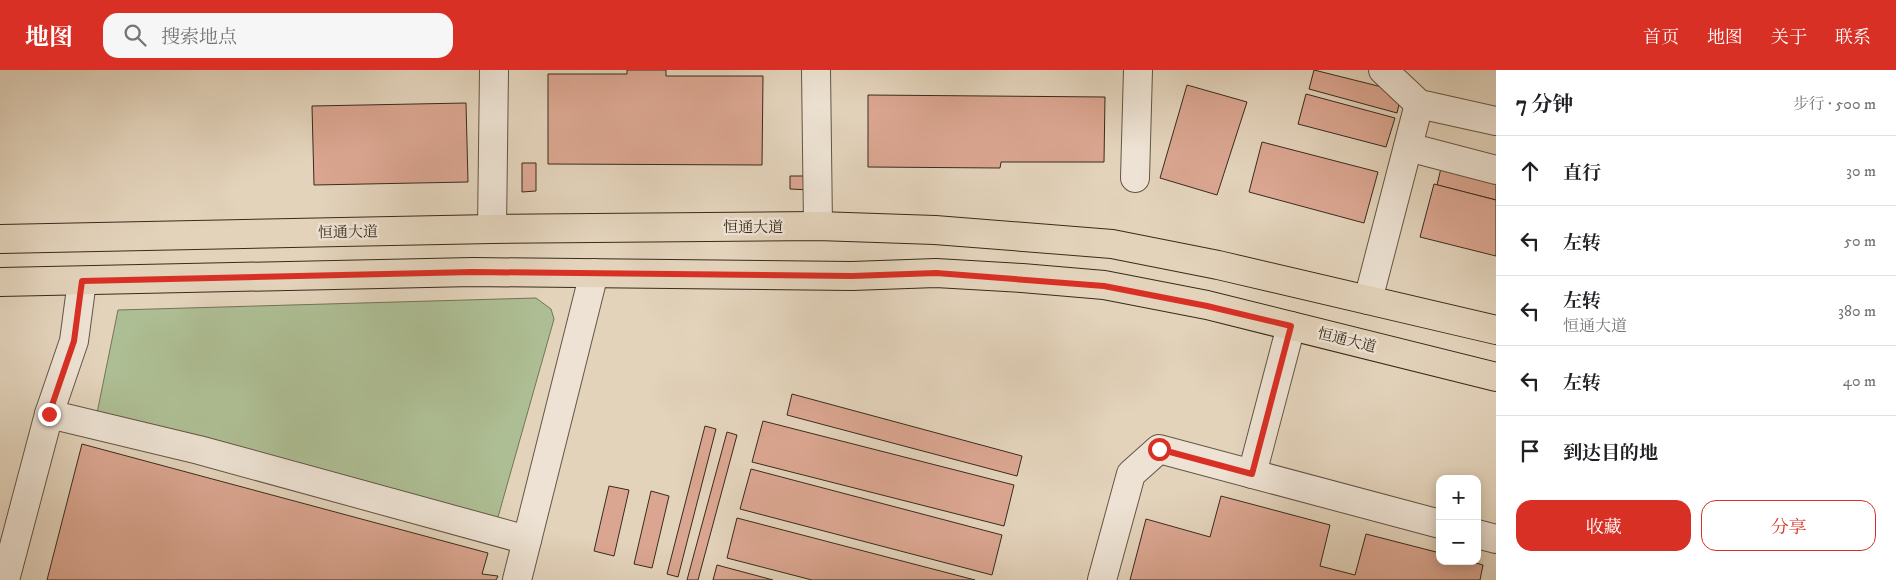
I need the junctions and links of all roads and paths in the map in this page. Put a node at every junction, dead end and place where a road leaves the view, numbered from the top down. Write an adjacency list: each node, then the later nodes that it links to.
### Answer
1 (494, 70): 11 (lane)
2 (816, 70): 10 (lane)
3 (1138, 70): 9 (lane)
4 (1383, 70): 5 (lane)
5 (1419, 104): 6 (lane); 7 (lane)
6 (1496, 121)
7 (1408, 147): 8 (lane); 16 (lane)
8 (1496, 170)
9 (1135, 178)
10 (818, 226): 11 (main road, 恒通大道); 16 (main road, 恒通大道)
11 (492, 229): 12 (main road, 恒通大道)
12 (0, 239)
13 (594, 273): 14 (main road, 恒通大道); 17 (main road, 恒通大道); 25 (lane)
14 (82, 281): 15 (main road, 恒通大道); 20 (lane)
15 (0, 282)
16 (1368, 300): 18 (main road, 恒通大道)
17 (1291, 326): 19 (main road, 恒通大道); 21 (lane)
18 (1496, 330)
19 (1496, 376)
20 (49, 414): 25 (lane); 26 (lane)
21 (1252, 474): 22 (lane); 28 (lane)
22 (1436, 523)
23 (1481, 535): 24 (lane)
24 (1496, 539)
25 (527, 540): 27 (lane)
26 (5, 580)
27 (517, 580)
28 (1102, 580)

